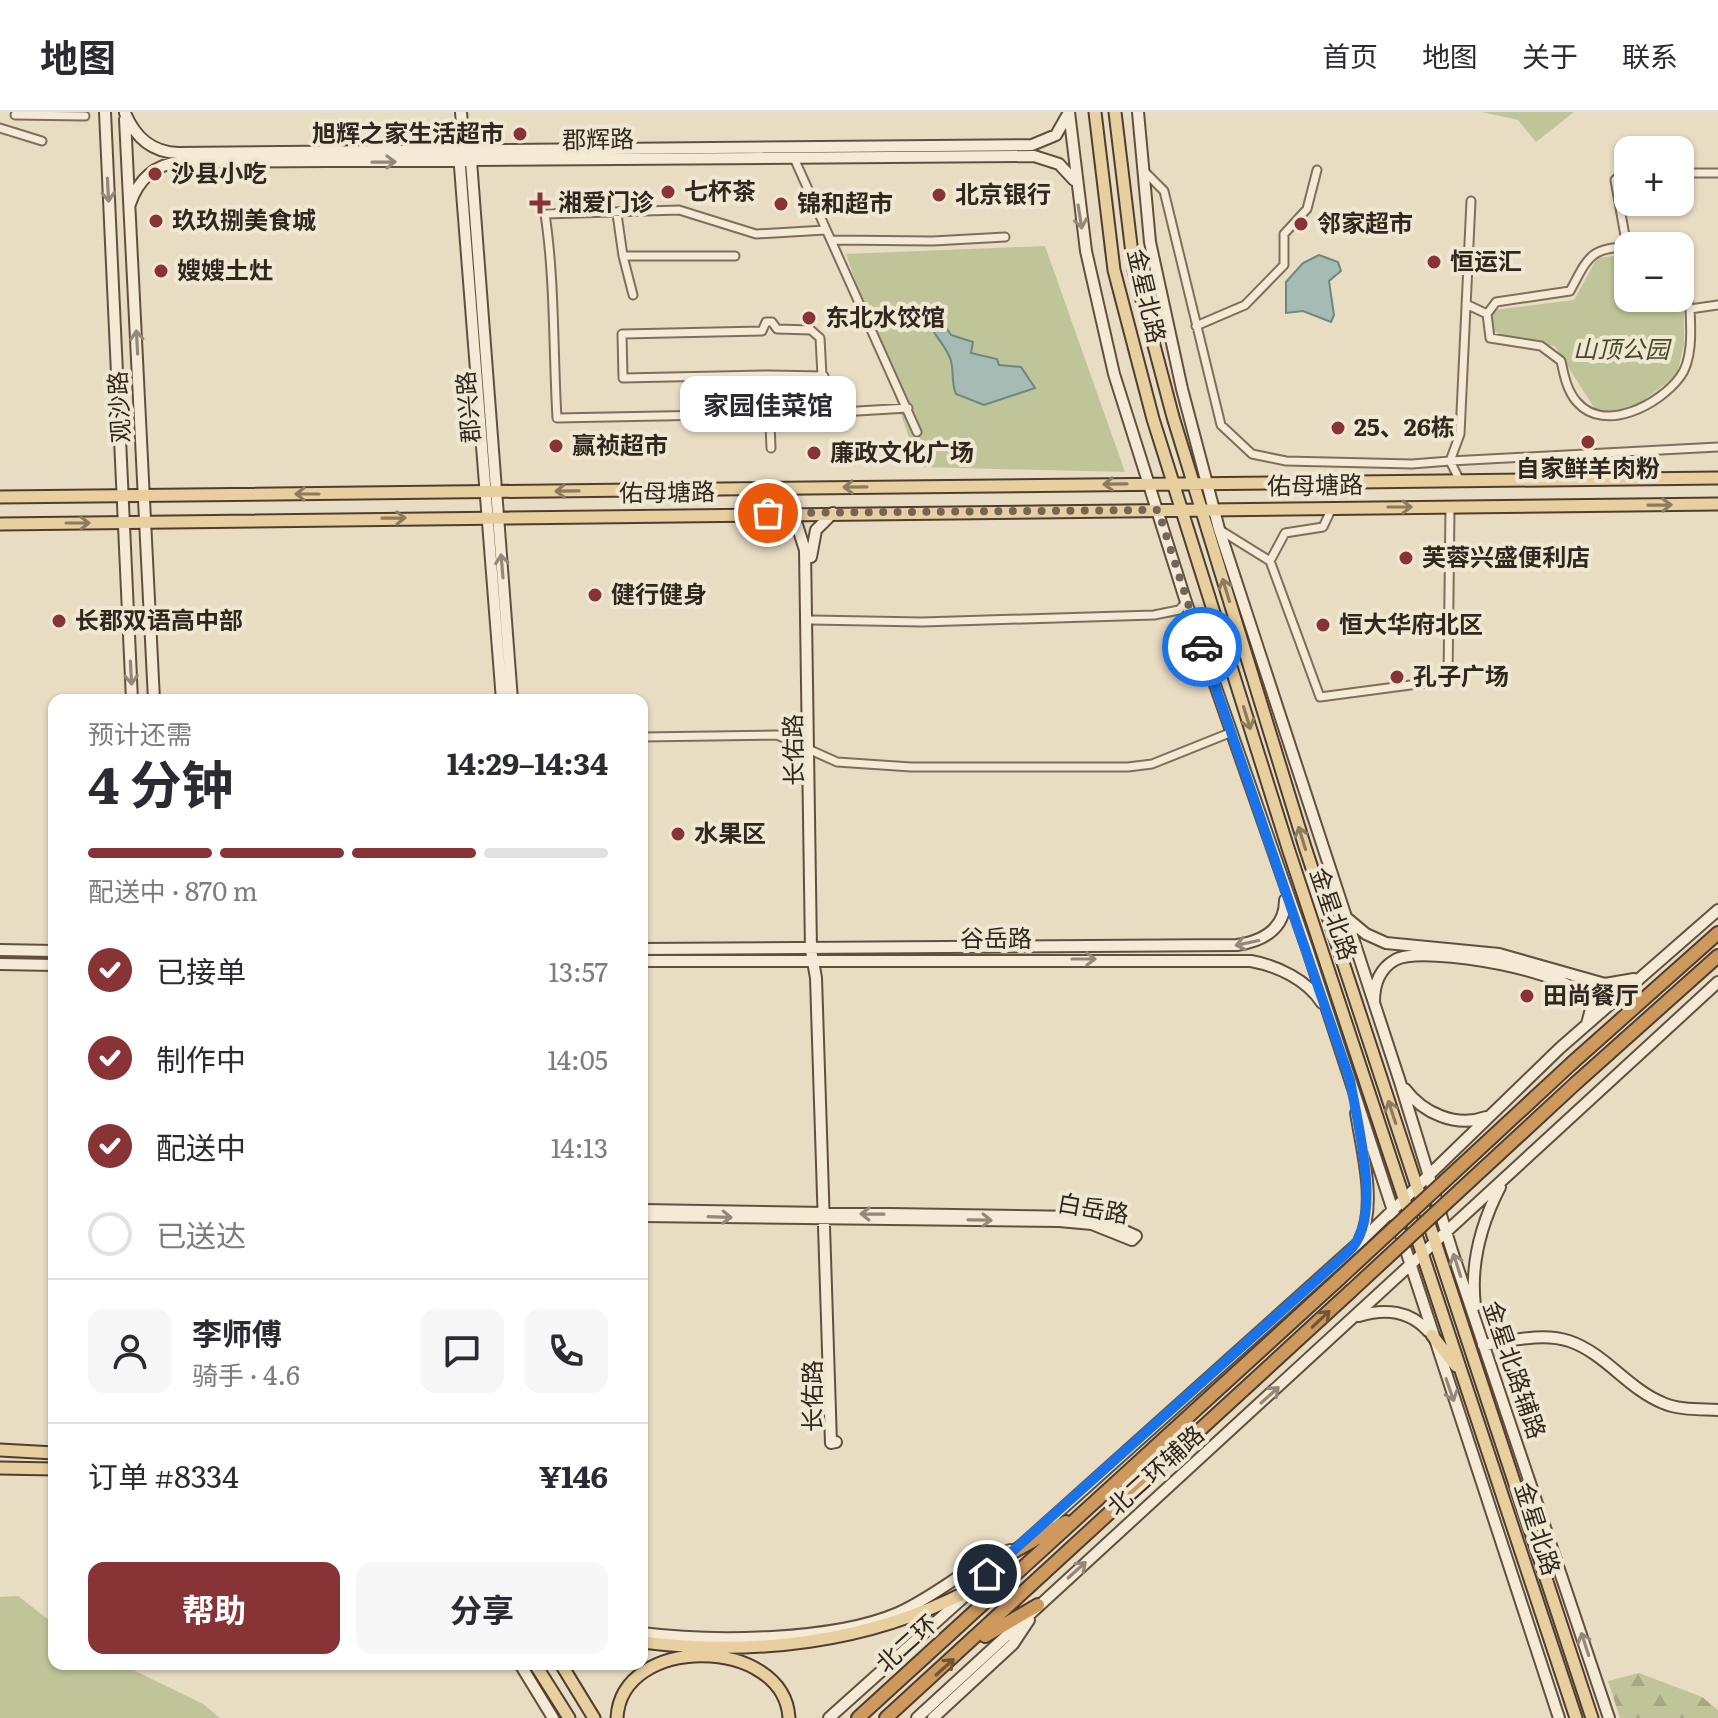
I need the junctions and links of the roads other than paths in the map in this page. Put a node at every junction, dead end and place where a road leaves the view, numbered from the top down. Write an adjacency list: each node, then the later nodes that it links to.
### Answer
1 (105, 112): 53 (main road, 观沙路, one-way to 53)
2 (458, 112): 13 (main road, 郡兴路)
3 (1069, 112): 13 (main road, 郡辉路); 19 (main road)
4 (1095, 112): 49 (main road, 金星北路)
5 (1115, 112): 50 (main road, 金星北路)
6 (1138, 112): 15 (main road)
7 (125, 113): 13 (main road, 郡辉路); 21 (main road, 观沙路)
8 (15, 114): 9 (street); 11 (street)
9 (85, 116)
10 (0, 128): 11 (street)
11 (15, 134): 12 (street)
12 (42, 141)
13 (463, 155): 14 (main road, 郡辉路); 21 (main road, 郡辉路, one-way to 13); 51 (main road, 郡兴路)
14 (794, 158): 19 (main road, 郡辉路); 23 (street)
15 (1142, 169): 35 (street); 47 (main road)
16 (1317, 170): 35 (street)
17 (1694, 173): 18 (street)
18 (1718, 173)
19 (1076, 183): 48 (main road, one-way to 48)
20 (1471, 201): 30 (street)
21 (130, 204): 52 (main road, 观沙路, one-way to 21)
22 (617, 214): 23 (street); 27 (street); 39 (street)
23 (825, 230): 25 (street)
24 (1005, 237): 25 (street)
25 (833, 240): 38 (street)
26 (1614, 247): 34 (street)
27 (623, 256): 28 (street); 29 (street)
28 (735, 256)
29 (633, 295)
30 (1466, 304): 34 (street); 44 (street)
31 (1718, 305): 32 (street)
32 (1694, 308)
33 (1690, 312): 34 (street)
34 (1487, 314)
35 (1196, 326): 44 (street)
36 (768, 375): 37 (street); 37 (street); 39 (street)
37 (824, 376): 40 (street)
38 (908, 408): 40 (street); 41 (street)
39 (768, 413): 40 (street); 43 (street)
40 (824, 413)
41 (917, 432)
42 (1718, 447): 44 (street)
43 (771, 448)
44 (1450, 461): 46 (street)
45 (1718, 478): 46 (main road, 佑母塘路)
46 (1460, 481): 47 (main road, 佑母塘路)
47 (1206, 483): 50 (main road, 佑母塘路); 59 (main road)
48 (1150, 484): 49 (main road, 佑母塘路); 51 (main road, 佑母塘路, one-way to 51); 60 (main road)
49 (1173, 484): 50 (main road, 佑母塘路); 58 (main road, 金星北路)
50 (1193, 484): 59 (main road, 金星北路)
51 (491, 493): 52 (main road, 佑母塘路, one-way to 52); 63 (main road, 郡兴路)
52 (144, 495): 53 (main road, 佑母塘路); 64 (main road, 观沙路)
53 (122, 496): 54 (main road, 佑母塘路); 65 (main road, 观沙路)
54 (0, 497)
55 (1718, 504): 56 (main road, 佑母塘路, one-way to 55)
56 (1450, 507): 57 (main road, 佑母塘路, one-way to 56); 68 (street)
57 (1332, 508): 59 (main road, 佑母塘路); 68 (street)
58 (1182, 509): 59 (main road, 佑母塘路); 60 (main road, 佑母塘路); 101 (main road, 金星北路, one-way to 101)
59 (1207, 509): 67 (main road); 100 (main road, 金星北路, one-way to 59)
60 (1158, 510): 62 (main road, 佑母塘路); 69 (main road)
61 (781, 513): 62 (main road, 佑母塘路); 63 (main road, 佑母塘路); 77 (main road, 长佑路)
62 (835, 513): 70 (main road, 长佑路)
63 (493, 517): 64 (main road, 佑母塘路, one-way to 63); 73 (main road, 郡兴路); 74 (main road, 郡兴路, one-way to 63)
64 (145, 522): 65 (main road, 佑母塘路); 72 (main road, 观沙路)
65 (124, 523): 66 (main road, 佑母塘路, one-way to 65); 71 (main road, 观沙路, one-way to 71)
66 (0, 524)
67 (1219, 529): 68 (street); 80 (main road)
68 (1270, 561)
69 (1186, 602): 70 (street); 75 (main road)
70 (812, 620): 77 (main road, 长佑路)
71 (132, 694)
72 (154, 694)
73 (502, 694)
74 (511, 694)
75 (1232, 732): 77 (street); 78 (main road)
76 (648, 737): 77 (street)
77 (810, 751): 85 (main road, 长佑路)
78 (1283, 886): 85 (main road, one-way to 85); 93 (main road)
79 (1718, 910): 90 (main road)
80 (1346, 918): 90 (main road); 92 (main road)
81 (1718, 933): 119 (highway, 北二环, bridge)
82 (648, 949): 85 (main road)
83 (0, 950): 84 (main road)
84 (48, 951)
85 (816, 955): 87 (main road, 谷岳路); 93 (main road, 谷岳路, one-way to 93); 104 (main road, 长佑路)
86 (1718, 956): 125 (highway, 北二环, one-way to 86, bridge)
87 (648, 961)
88 (0, 964): 89 (main road)
89 (48, 965)
90 (1643, 974): 94 (main road)
91 (1718, 982): 99 (main road, 北二环辅路)
92 (1374, 1008): 94 (main road); 96 (main road)
93 (1329, 1015): 95 (main road)
94 (1587, 1024): 97 (main road)
95 (1350, 1080): 102 (main road); 107 (main road)
96 (1400, 1082): 97 (main road); 98 (main road, 金星北路辅路)
97 (1488, 1116): 98 (main road, 北二环辅路)
98 (1429, 1171): 100 (main road, 北二环辅路); 105 (main road, 金星北路辅路)
99 (1509, 1173): 105 (main road, 北二环辅路); 112 (main road)
100 (1416, 1186): 101 (main road, 北二环辅路); 106 (main road, 金星北路)
101 (1404, 1198): 102 (main road, 北二环辅路); 108 (main road, 金星北路)
102 (1393, 1209): 107 (main road, 北二环辅路); 109 (main road)
103 (648, 1213): 104 (main road, 白岳路)
104 (826, 1216): 104 (main road, 长佑路); 104 (main road, 白岳路, one-way to 104)
105 (1446, 1232): 106 (main road, 北二环辅路); 112 (main road, 金星北路辅路, one-way to 105)
106 (1434, 1243): 108 (main road, 北二环辅路); 145 (main road, 金星北路)
107 (1357, 1244): 120 (main road, 北二环辅路)
108 (1422, 1254): 109 (main road, 北二环辅路); 113 (main road, 金星北路)
109 (1410, 1266): 110 (main road, 北二环辅路); 111 (main road)
110 (1353, 1318): 111 (main road); 122 (main road, 北二环辅路, one-way to 110)
111 (1432, 1335): 113 (main road); 143 (main road, one-way to 143)
112 (1482, 1340): 114 (main road); 146 (main road, 金星北路辅路, one-way to 112)
113 (1462, 1373): 144 (main road, 金星北路)
114 (1718, 1410)
115 (0, 1450): 116 (main road)
116 (48, 1453)
117 (0, 1468): 118 (main road)
118 (48, 1469)
119 (1090, 1508): 120 (highway); 138 (highway, 北二环)
120 (1011, 1552): 121 (main road, 北二环辅路); 123 (main road)
121 (968, 1591): 124 (main road); 137 (main road, 北二环辅路)
122 (1038, 1605): 125 (highway); 141 (main road, 北二环辅路); 142 (main road)
123 (648, 1633)
124 (648, 1642)
125 (968, 1646): 131 (highway, 北二环, one-way to 125)
126 (648, 1667): 136 (main road)
127 (524, 1670): 132 (main road)
128 (539, 1670): 133 (main road)
129 (565, 1670): 134 (main road)
130 (643, 1670): 135 (main road)
131 (911, 1698): 139 (highway, 北二环); 140 (highway)
132 (553, 1718)
133 (569, 1718)
134 (594, 1718)
135 (617, 1718)
136 (789, 1718)
137 (829, 1718)
138 (858, 1718)
139 (886, 1718)
140 (896, 1718)
141 (917, 1718)
142 (933, 1718)
143 (1559, 1718)
144 (1576, 1718)
145 (1592, 1718)
146 (1609, 1718)

